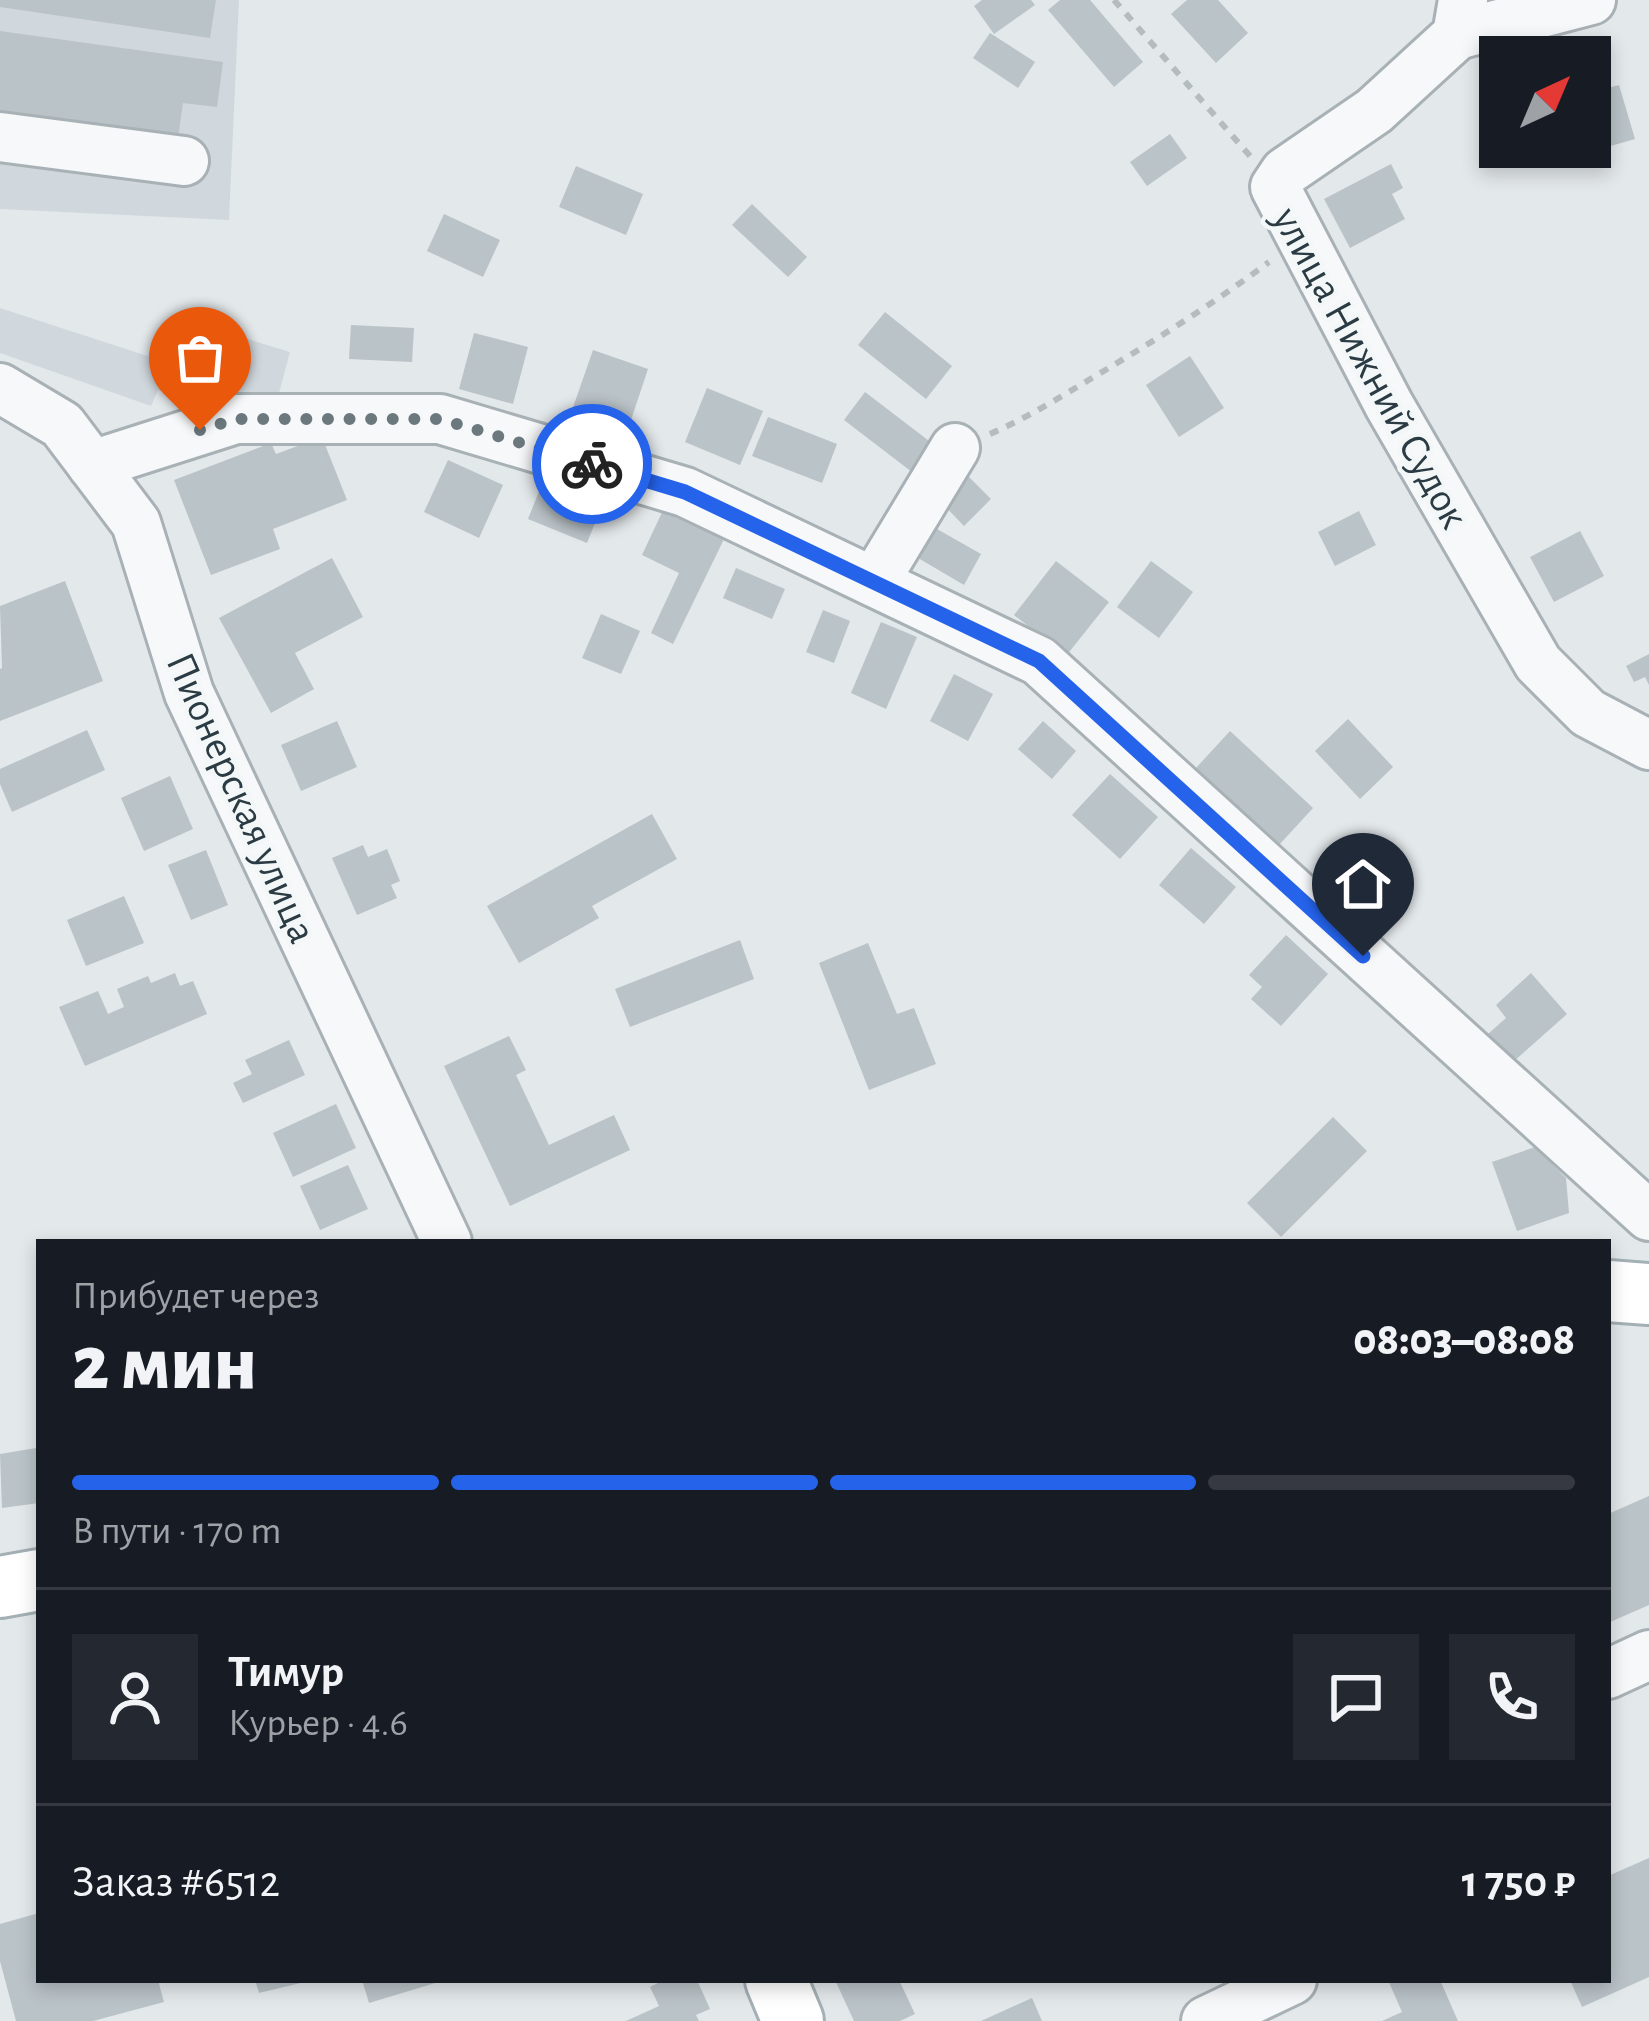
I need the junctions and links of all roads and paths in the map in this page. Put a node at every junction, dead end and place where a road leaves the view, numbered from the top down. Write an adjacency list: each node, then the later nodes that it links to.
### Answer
1 (1114, 0): 5 (path)
2 (1592, 0): 3 (street)
3 (1460, 18): 12 (street, улица Нижний Судок)
4 (0, 137): 6 (street)
5 (1250, 156)
6 (184, 161)
7 (1245, 280): 9 (path)
8 (0, 388): 10 (street, Пионерская улица)
9 (955, 448): 11 (street)
10 (92, 465): 11 (street); 14 (street, Пионерская улица)
11 (874, 582): 13 (street)
12 (1649, 746)
13 (1649, 1216)
14 (446, 1239)
15 (1611, 1291): 16 (main road)
16 (1649, 1294)
17 (36, 1581): 18 (main road)
18 (0, 1587)
19 (1649, 1655): 20 (street)
20 (1611, 1673)
21 (777, 1983): 23 (main road)
22 (1286, 1983): 24 (street)
23 (794, 2021)
24 (1207, 2021)

